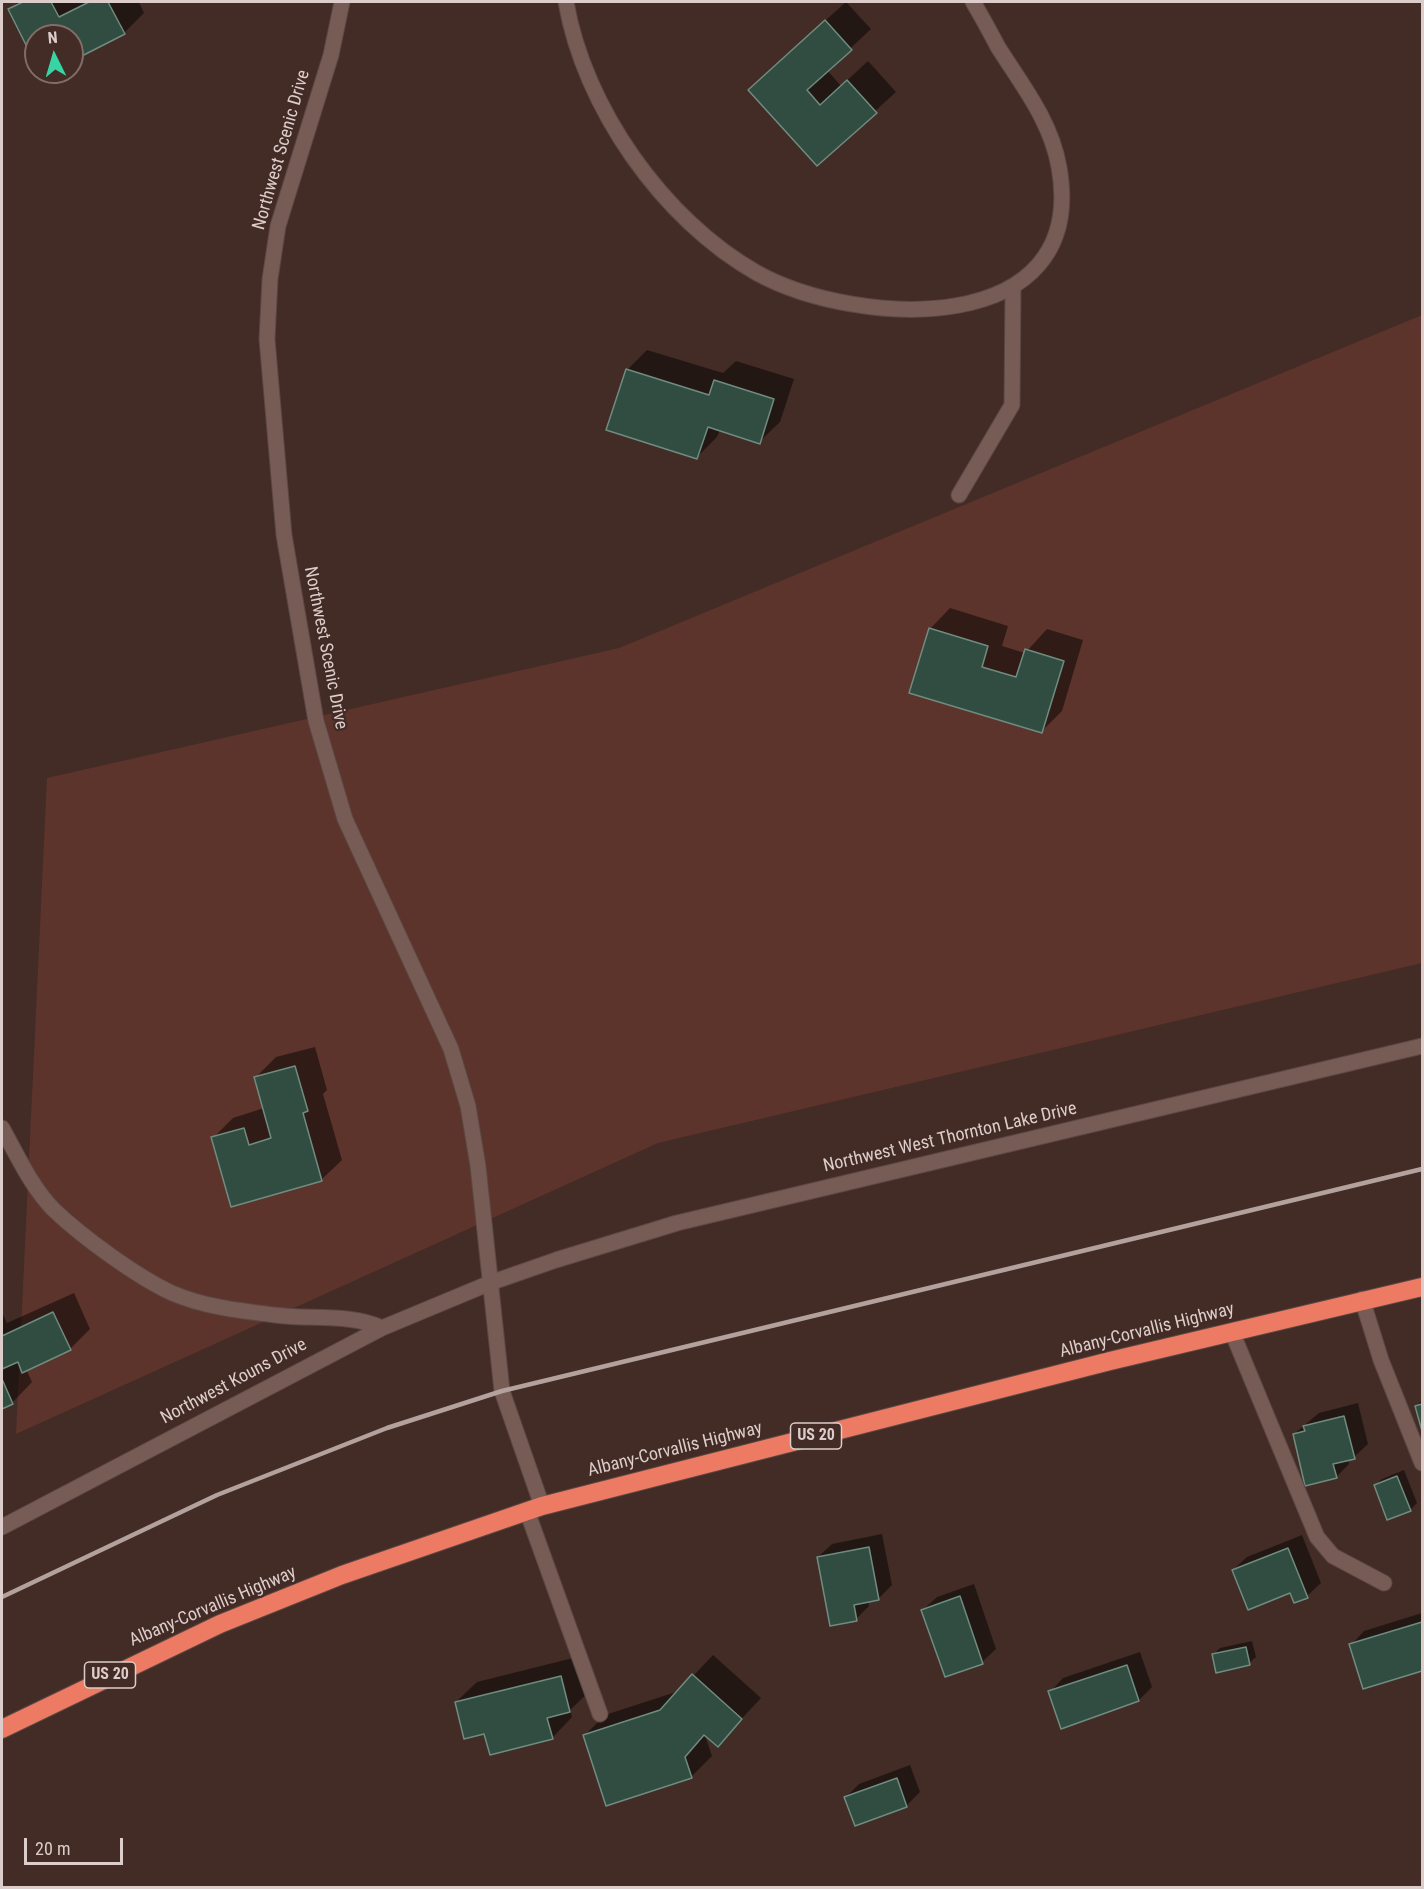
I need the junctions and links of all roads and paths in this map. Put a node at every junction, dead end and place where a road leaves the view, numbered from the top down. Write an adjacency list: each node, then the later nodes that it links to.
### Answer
1 (342, 2): 8 (street, Northwest Scenic Drive)
2 (566, 2): 4 (street)
3 (973, 2): 4 (street)
4 (1013, 288): 5 (street)
5 (959, 495)
6 (1422, 1046): 8 (street, Northwest West Thornton Lake Drive)
7 (2, 1128): 11 (street)
8 (490, 1283): 11 (street, Northwest Kouns Drive); 14 (street, Northwest Scenic Drive)
9 (1422, 1287): 10 (highway, Albany-Corvallis Highway / US 20)
10 (1362, 1299): 12 (highway, Albany-Corvallis Highway / US 20); 13 (street)
11 (382, 1328): 15 (street, Northwest Kouns Drive)
12 (1232, 1332): 14 (highway, Albany-Corvallis Highway / US 20); 16 (street)
13 (1422, 1463)
14 (534, 1508): 17 (street, Northwest Scenic Drive); 18 (highway, Albany-Corvallis Highway / US 20)
15 (2, 1527)
16 (1384, 1583)
17 (600, 1714)
18 (2, 1729)

